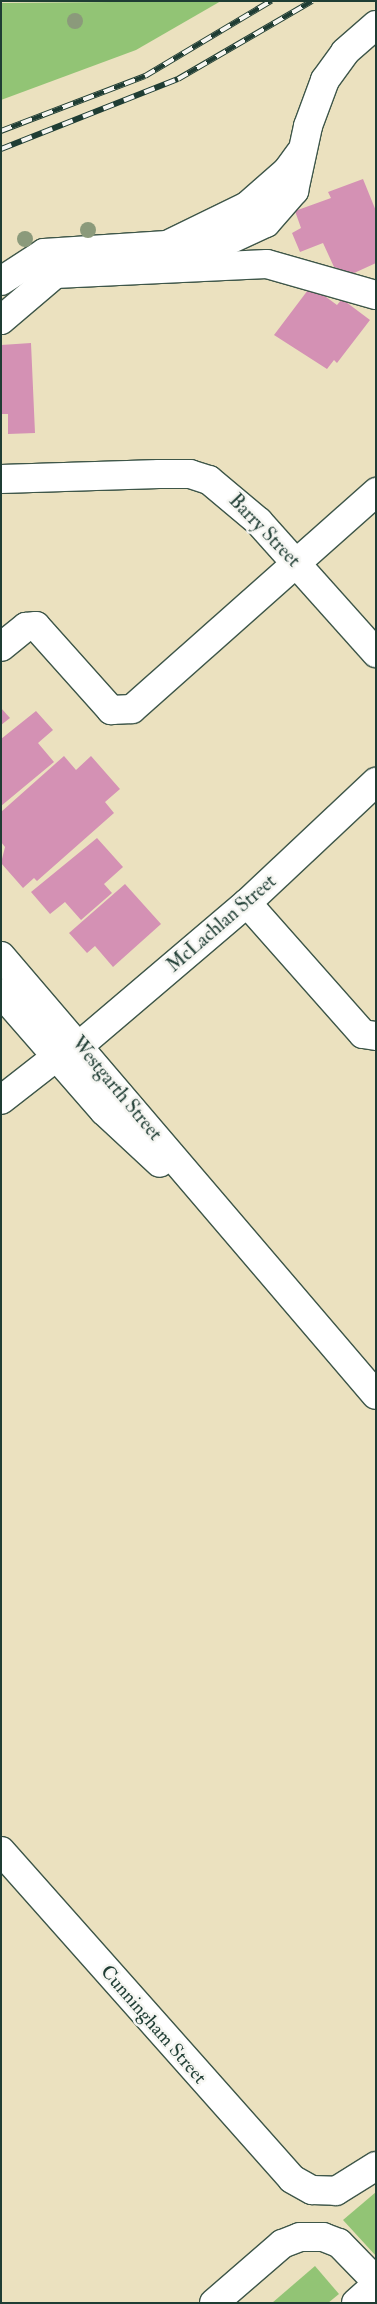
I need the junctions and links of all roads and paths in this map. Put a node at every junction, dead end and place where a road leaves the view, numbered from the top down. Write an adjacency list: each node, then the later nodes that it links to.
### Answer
1 (376, 25): 2 (street)
2 (1, 281)
3 (376, 295): 4 (street)
4 (1, 320)
5 (1, 479): 7 (street, Barry Street)
6 (376, 492): 7 (street)
7 (295, 562): 8 (street); 9 (street, Barry Street)
8 (1, 647)
9 (376, 653)
10 (371, 791): 11 (street, McLachlan Street)
11 (247, 903): 14 (street); 15 (street, McLachlan Street)
12 (1, 956): 15 (street, Westgarth Street)
13 (1, 993): 16 (street, Westgarth Street)
14 (376, 1036)
15 (80, 1045): 16 (street, McLachlan Street); 18 (street, Westgarth Street)
16 (56, 1058): 17 (street); 18 (street, Westgarth Street)
17 (1, 1100)
18 (228, 1225): 19 (street, Westgarth Street)
19 (376, 1394)
20 (1, 1851): 21 (street, Cunningham Street)
21 (376, 2166)
22 (376, 2281): 24 (street)
23 (376, 2286): 25 (street)
24 (214, 2303)
25 (356, 2303)

